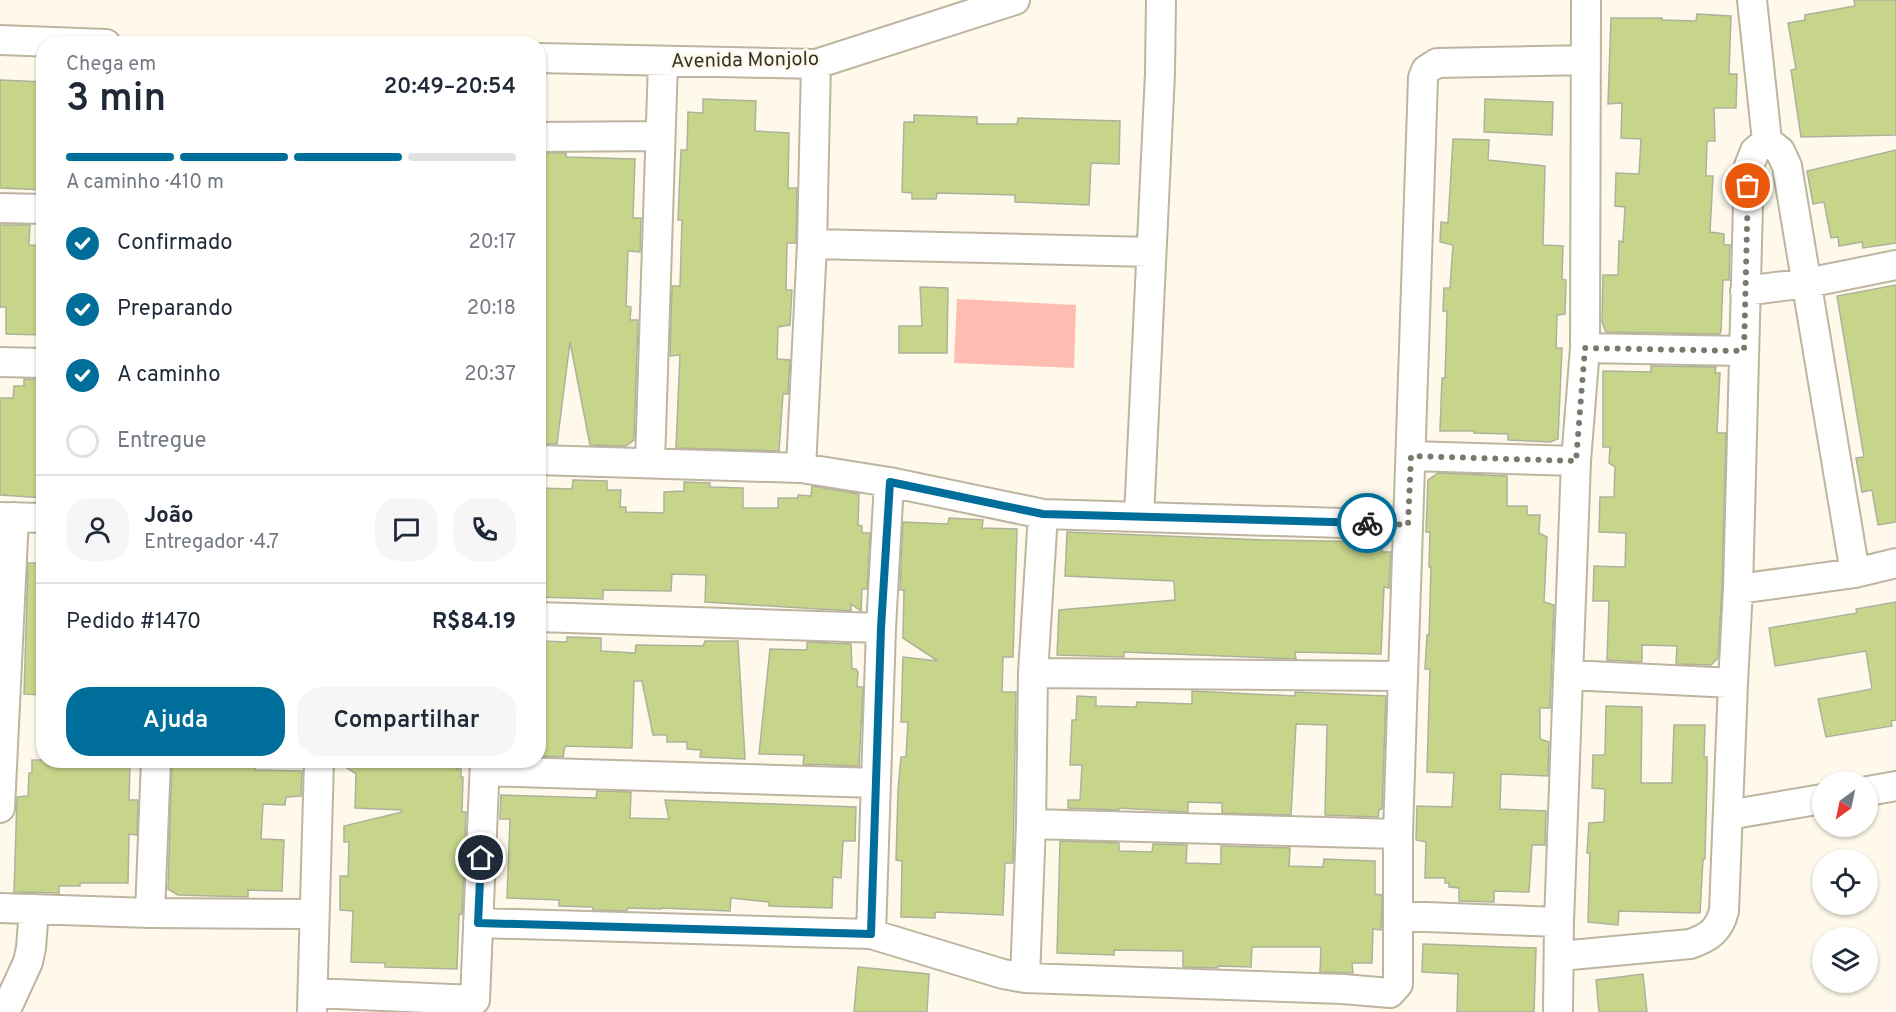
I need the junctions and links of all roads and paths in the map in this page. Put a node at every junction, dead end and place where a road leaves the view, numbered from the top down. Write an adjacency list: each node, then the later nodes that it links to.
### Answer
1 (1015, 0): 10 (street, Avenida Monjolo)
2 (1161, 0): 17 (street)
3 (1587, 0): 8 (street)
4 (1752, 0): 13 (street)
5 (0, 40): 6 (street)
6 (36, 41)
7 (546, 58): 9 (street, Avenida Monjolo)
8 (1585, 60): 21 (street); 25 (street)
9 (663, 62): 10 (street, Avenida Monjolo); 11 (street)
10 (816, 64): 16 (street)
11 (660, 136): 12 (street); 28 (street)
12 (546, 137)
13 (1767, 141): 19 (street); 20 (street)
14 (0, 208): 15 (street)
15 (36, 209)
16 (812, 244): 17 (street); 29 (street)
17 (1151, 252): 33 (street)
18 (1896, 265): 19 (street)
19 (1806, 283): 20 (street); 37 (street)
20 (1745, 291): 22 (street)
21 (1585, 348): 22 (street); 27 (street)
22 (1744, 351): 38 (street)
23 (0, 362): 24 (street)
24 (36, 363)
25 (1411, 456): 27 (street); 35 (street)
26 (546, 460): 28 (street)
27 (1576, 461): 42 (street)
28 (650, 462): 29 (street)
29 (801, 468): 30 (street)
30 (890, 482): 31 (street); 40 (street)
31 (1043, 514): 33 (street); 41 (street)
32 (7, 517): 34 (street); 53 (street)
33 (1139, 517): 35 (street)
34 (36, 518)
35 (1408, 525): 43 (street)
36 (1896, 563): 37 (street)
37 (1855, 573): 38 (street)
38 (1738, 589): 44 (street)
39 (546, 617): 40 (street)
40 (881, 628): 49 (street)
41 (1033, 674): 43 (street); 55 (street)
42 (1569, 675): 44 (street); 62 (street)
43 (1402, 676): 56 (street)
44 (1733, 683): 54 (street)
45 (156, 768): 59 (street)
46 (319, 768): 60 (street)
47 (485, 768): 63 (street)
48 (531, 768): 49 (street)
49 (876, 783): 64 (street)
50 (1896, 786): 51 (street)
51 (1878, 789)
52 (1812, 800): 54 (street)
53 (0, 808)
54 (1728, 815): 65 (street)
55 (1031, 824): 56 (street); 66 (street)
56 (1398, 834): 61 (street)
57 (0, 908): 58 (street)
58 (33, 909): 59 (street); 69 (street)
59 (150, 913): 60 (street)
60 (314, 914): 68 (street)
61 (1398, 916): 62 (street); 67 (street)
62 (1559, 921): 65 (street)
63 (478, 923): 64 (street); 68 (street)
64 (871, 934): 66 (street)
65 (1560, 956): 70 (street)
66 (1025, 978): 67 (street)
67 (1265, 999)
68 (312, 1002)
69 (5, 1012)
70 (1558, 1012)

